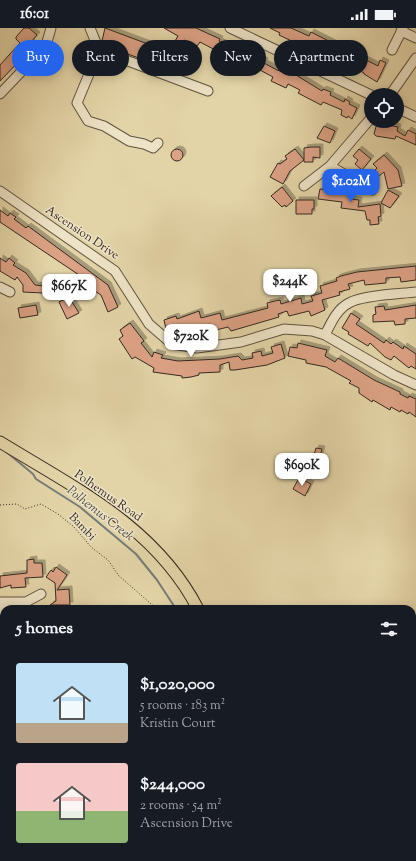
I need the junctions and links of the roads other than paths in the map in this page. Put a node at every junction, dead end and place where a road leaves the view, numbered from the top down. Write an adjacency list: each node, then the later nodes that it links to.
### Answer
1 (51, 28): 14 (street)
2 (90, 28): 6 (street)
3 (230, 28): 13 (street)
4 (402, 30): 5 (street); 7 (street)
5 (416, 38)
6 (94, 40)
7 (392, 50)
8 (415, 61): 11 (street)
9 (129, 62): 12 (street)
10 (87, 76): 18 (street)
11 (395, 88)
12 (208, 91)
13 (364, 92)
14 (0, 94)
15 (404, 111): 16 (street)
16 (416, 117)
17 (364, 126): 19 (street)
18 (158, 143)
19 (330, 166): 20 (street); 21 (street)
20 (304, 186)
21 (372, 190)
22 (0, 191): 26 (street, Ascension Drive)
23 (0, 287): 24 (street)
24 (10, 292)
25 (416, 292): 26 (street)
26 (325, 335): 27 (street, Ascension Drive)
27 (416, 385)
28 (0, 442): 31 (main road, Polhemus Road)
29 (41, 594): 30 (street)
30 (2, 602)
31 (196, 605)

